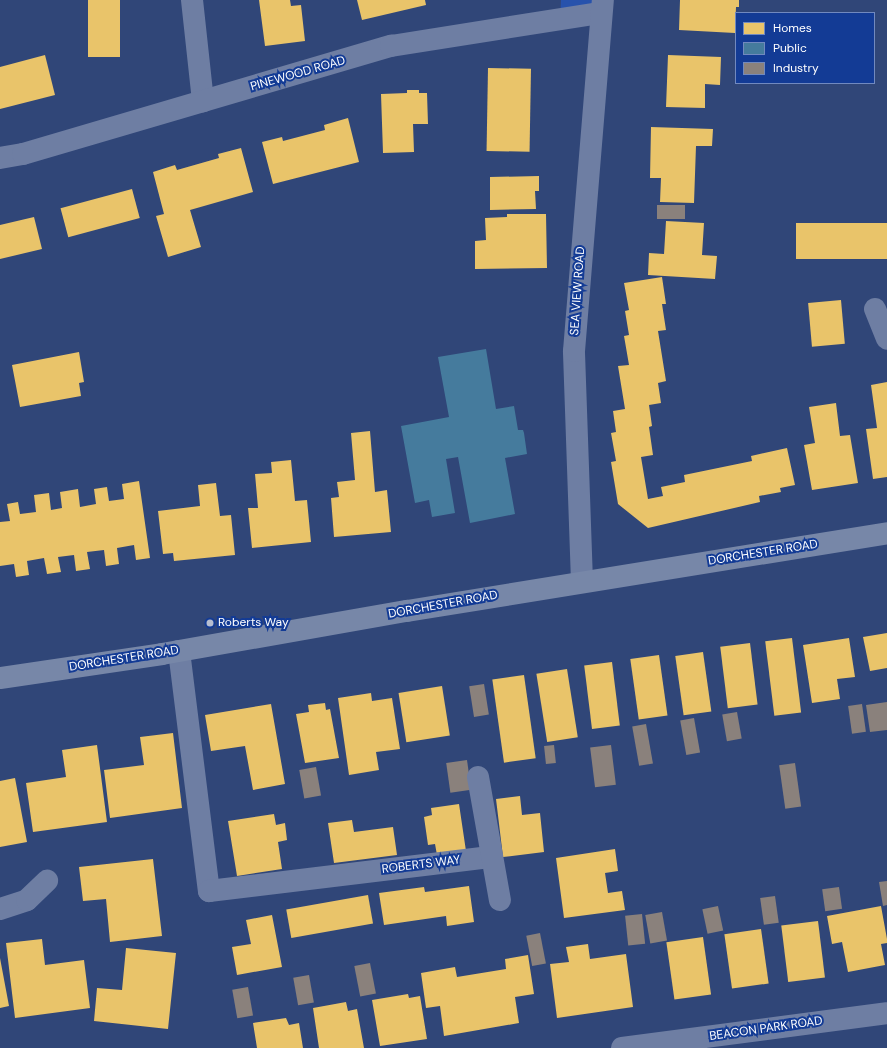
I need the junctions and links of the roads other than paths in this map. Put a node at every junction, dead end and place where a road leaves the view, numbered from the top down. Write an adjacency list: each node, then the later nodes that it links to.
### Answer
1 (192, 0): 3 (street)
2 (602, 7): 3 (street, PINEWOOD ROAD); 8 (street, SEA VIEW ROAD)
3 (203, 101): 4 (street, PINEWOOD ROAD)
4 (0, 158)
5 (875, 309): 6 (street)
6 (887, 339)
7 (887, 533): 8 (main road, DORCHESTER ROAD)
8 (582, 582): 9 (main road, DORCHESTER ROAD)
9 (179, 650): 10 (main road, DORCHESTER ROAD); 12 (street, ROBERTS WAY)
10 (0, 678)
11 (478, 777): 12 (street)
12 (492, 856): 14 (street)
13 (47, 881): 15 (street)
14 (500, 900)
15 (0, 909)
16 (887, 1013): 17 (street, BEACON PARK ROAD)
17 (622, 1048)

